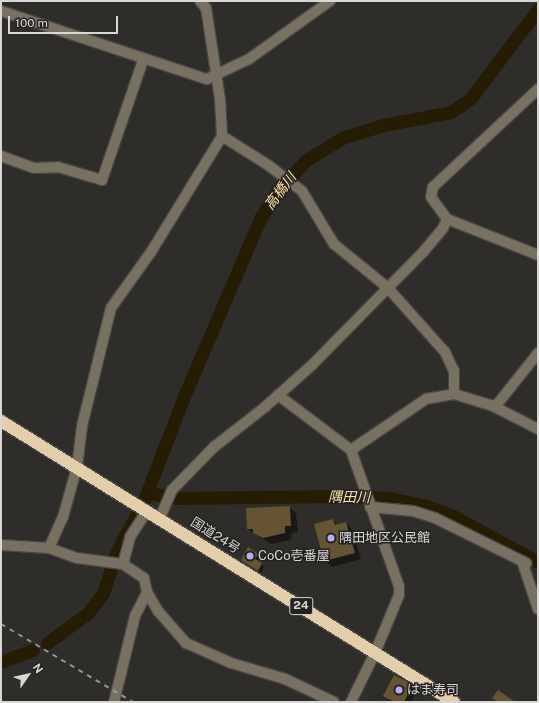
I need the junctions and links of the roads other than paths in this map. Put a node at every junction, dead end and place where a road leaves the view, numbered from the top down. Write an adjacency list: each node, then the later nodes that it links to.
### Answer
1 (200, 1): 5 (street)
2 (330, 1): 5 (street)
3 (1, 11): 4 (street)
4 (143, 60): 5 (street); 8 (street)
5 (216, 76): 7 (street)
6 (538, 89): 9 (street)
7 (222, 136): 11 (street); 19 (street)
8 (1, 156)
9 (447, 219): 10 (street); 11 (street)
10 (538, 255)
11 (388, 288): 13 (street); 14 (street)
12 (538, 353): 15 (street)
13 (454, 394): 15 (street); 18 (street)
14 (278, 395): 18 (street); 22 (street)
15 (495, 407): 17 (street)
16 (1, 421): 19 (highway, 国道24号 / 24)
17 (538, 429)
18 (351, 450): 20 (street)
19 (77, 468): 21 (highway, 国道24号 / 24); 24 (street)
20 (369, 504): 27 (street); 29 (street)
21 (148, 511): 22 (highway, 国道24号 / 24); 25 (street)
22 (160, 518): 29 (highway, 国道24号 / 24)
23 (1, 545): 24 (street)
24 (49, 548): 25 (street)
25 (124, 564): 26 (street)
26 (148, 592): 30 (street); 31 (street)
27 (536, 597): 28 (street)
28 (538, 609)
29 (375, 653): 32 (street); 33 (highway, 国道24号 / 24)
30 (114, 702)
31 (334, 702)
32 (351, 702)
33 (454, 702)

